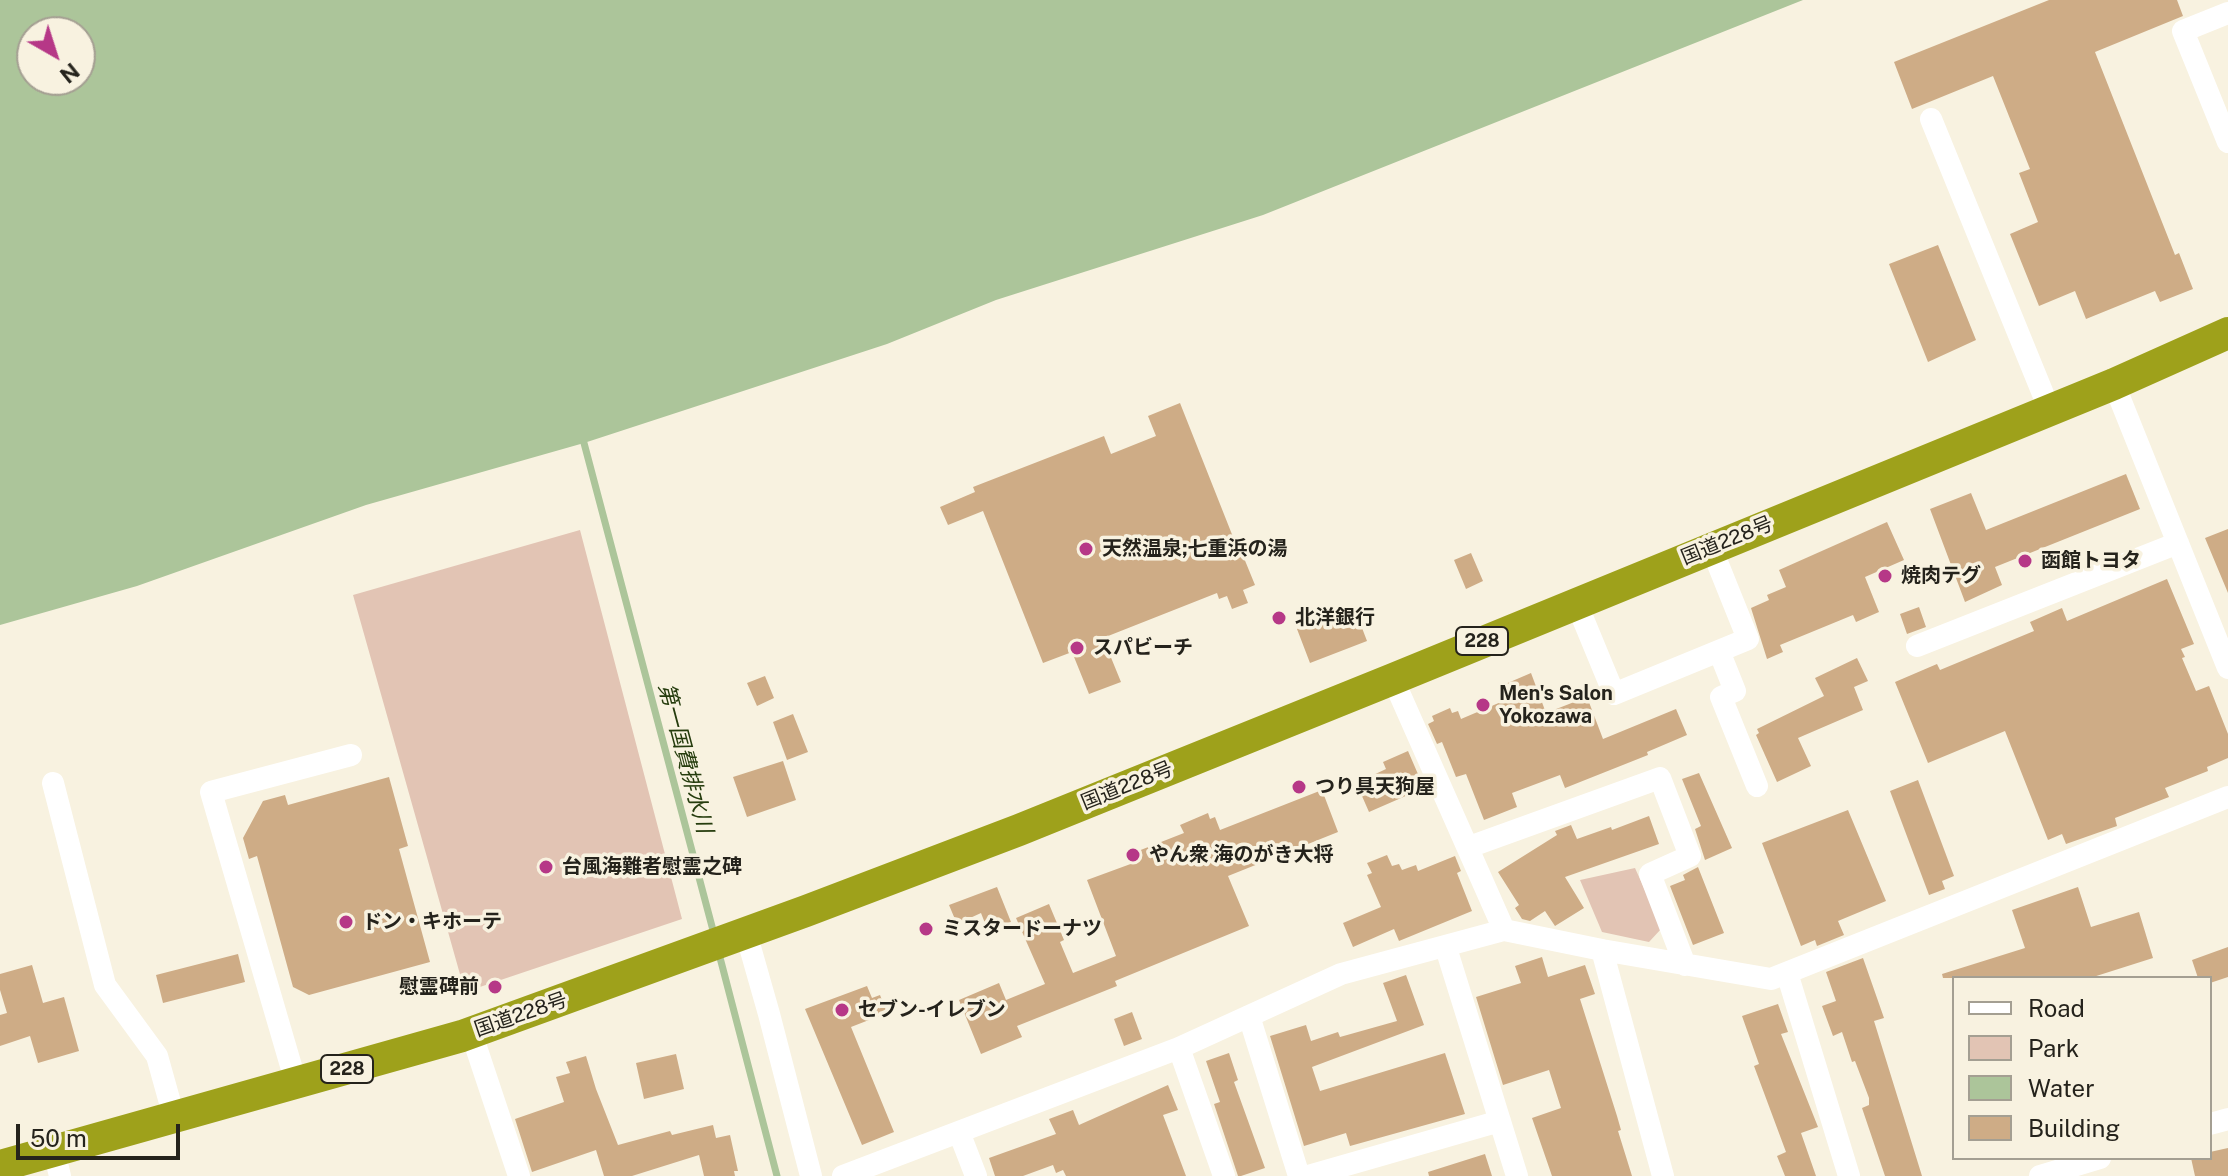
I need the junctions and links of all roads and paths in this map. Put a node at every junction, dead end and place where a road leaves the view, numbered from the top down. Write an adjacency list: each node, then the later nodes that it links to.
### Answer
1 (2228, 13): 3 (street)
2 (1931, 119): 6 (street)
3 (2228, 142)
4 (2228, 333): 5 (highway, 国道228号 / 228)
5 (2114, 384): 6 (highway, 国道228号 / 228); 7 (street)
6 (2050, 411): 8 (highway, 国道228号 / 228)
7 (2178, 543): 10 (street); 12 (street)
8 (1711, 547): 9 (highway, 国道228号 / 228); 11 (street)
9 (1576, 602): 11 (street); 13 (highway, 国道228号 / 228)
10 (1917, 646)
11 (1719, 651): 16 (street)
12 (2228, 668)
13 (1393, 679): 18 (street); 20 (highway, 国道228号 / 228)
14 (351, 755): 28 (street)
15 (53, 783): 29 (street)
16 (1757, 786)
17 (2228, 797): 24 (street)
18 (1469, 847): 19 (street); 23 (street)
19 (1504, 930): 21 (street); 22 (street)
20 (739, 935): 26 (highway, 国道228号 / 228); 36 (street)
21 (1446, 948): 25 (street); 30 (street)
22 (1602, 950): 23 (street); 43 (street)
23 (1685, 965): 24 (street)
24 (1787, 973): 44 (street)
25 (1249, 1016): 27 (street); 40 (street)
26 (471, 1032): 28 (highway, 国道228号 / 228); 35 (street)
27 (1179, 1048): 31 (street); 39 (street)
28 (296, 1083): 29 (highway, 国道228号 / 228)
29 (174, 1117): 33 (highway, 国道228号 / 228)
30 (1500, 1121): 41 (street); 42 (street)
31 (959, 1132): 37 (street); 38 (street)
32 (2093, 1160): 45 (street)
33 (57, 1164): 34 (highway, 国道228号 / 228)
34 (0, 1166)
35 (519, 1176)
36 (811, 1176)
37 (843, 1176)
38 (976, 1176)
39 (1224, 1176)
40 (1299, 1176)
41 (1308, 1176)
42 (1517, 1176)
43 (1663, 1176)
44 (1849, 1176)
45 (2040, 1176)

